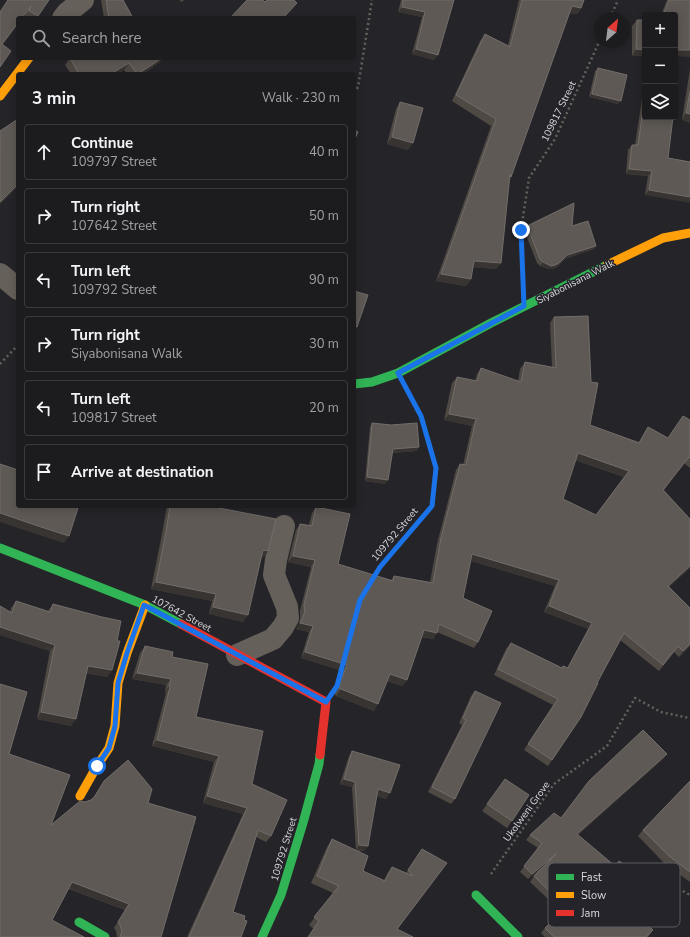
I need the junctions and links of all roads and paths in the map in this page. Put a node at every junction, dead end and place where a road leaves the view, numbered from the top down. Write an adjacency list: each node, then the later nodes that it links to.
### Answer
1 (83, 0): 5 (street)
2 (372, 0): 10 (path)
3 (618, 0): 4 (path)
4 (613, 12)
5 (65, 16)
6 (596, 48): 15 (path, 109817 Street)
7 (27, 60): 8 (street)
8 (18, 72)
9 (16, 75): 11 (street)
10 (356, 90)
11 (0, 96)
12 (690, 233): 15 (street, Siyabonisana Walk)
13 (0, 274): 14 (street)
14 (16, 287)
15 (524, 306): 18 (street, Siyabonisana Walk)
16 (16, 348): 17 (path)
17 (0, 364)
18 (398, 373): 19 (street, Siyabonisana Walk); 22 (path, 109792 Street)
19 (356, 384)
20 (284, 526): 24 (street)
21 (0, 548): 23 (street, 107642 Street)
22 (372, 580)
23 (144, 605): 24 (street, 107642 Street); 28 (street)
24 (237, 655): 26 (street, 107642 Street)
25 (343, 664): 26 (path)
26 (326, 702): 34 (street, 109792 Street)
27 (690, 718): 30 (path, Ukolweni Grove)
28 (80, 796)
29 (683, 891): 31 (path)
30 (476, 895): 35 (street)
31 (690, 895)
32 (79, 922): 33 (street)
33 (105, 937)
34 (262, 937)
35 (518, 937)

